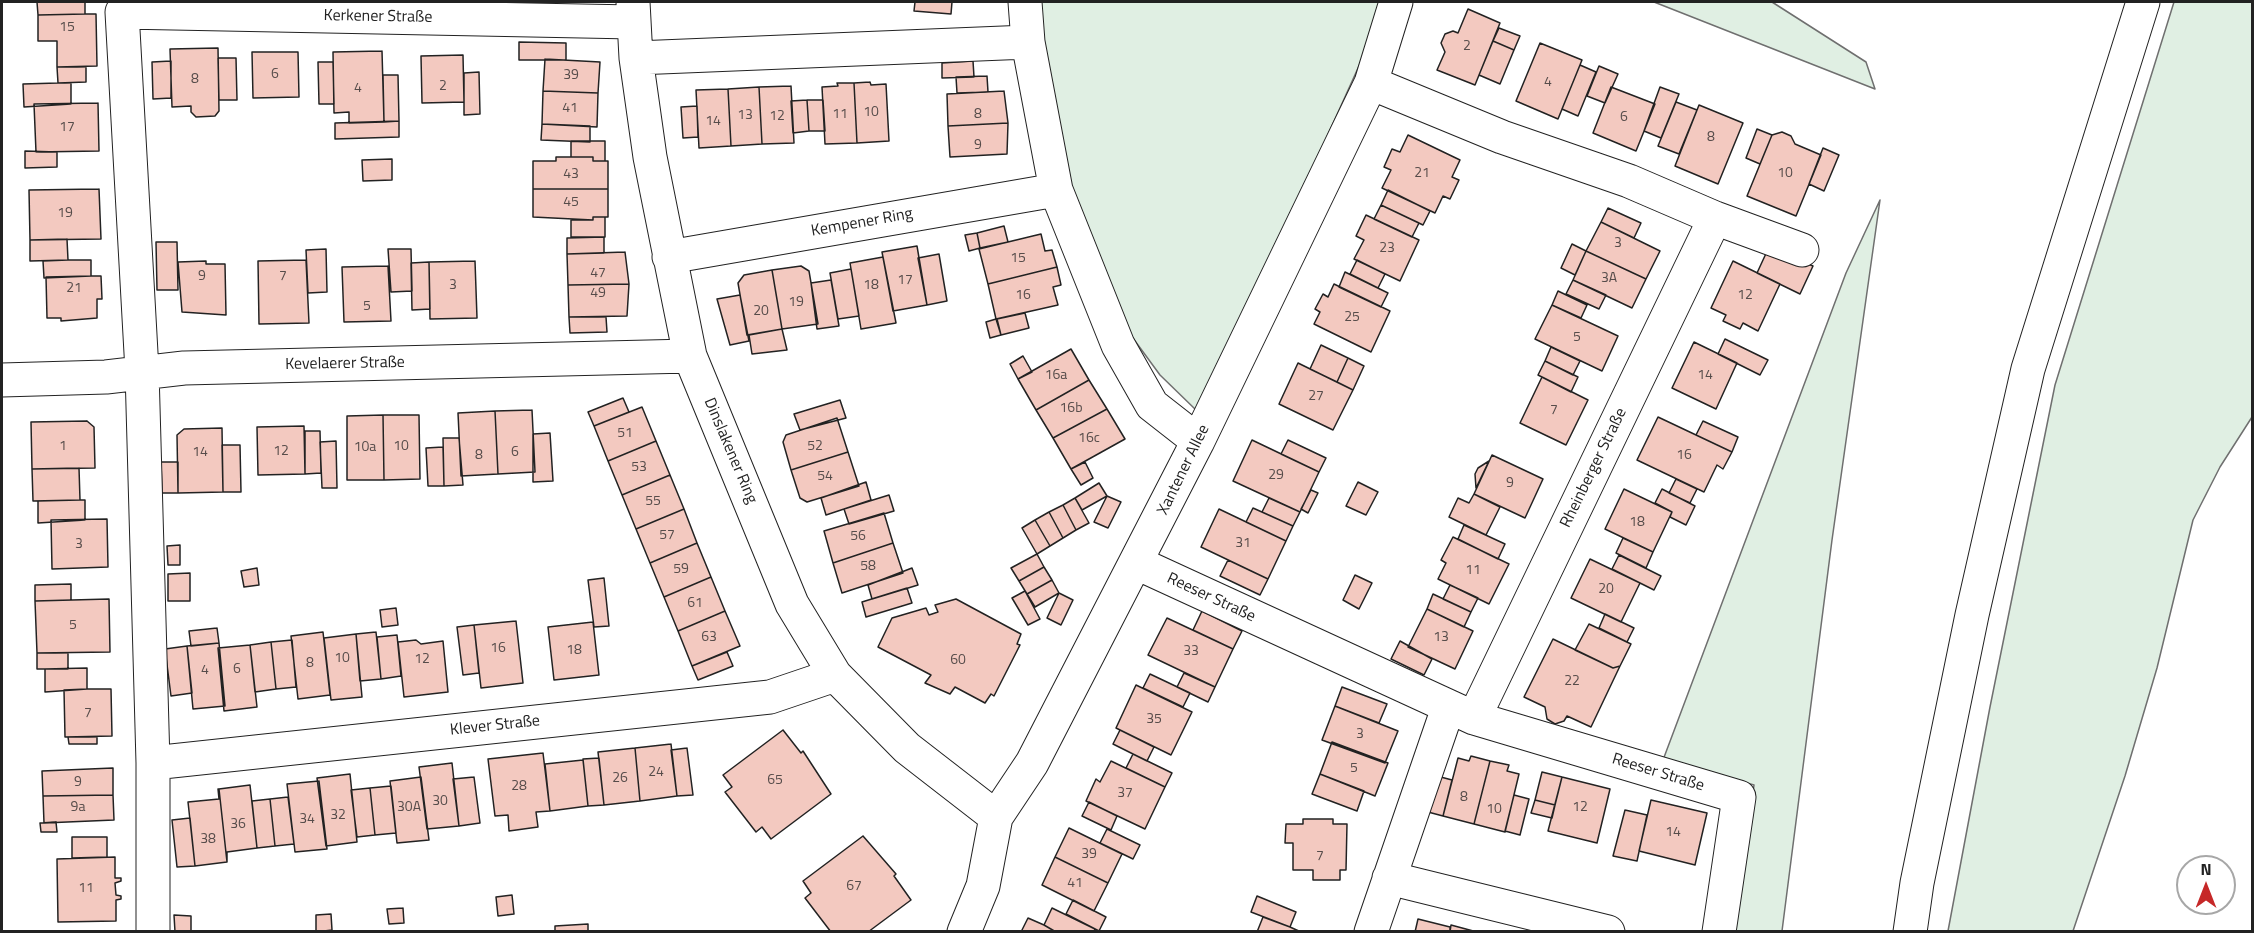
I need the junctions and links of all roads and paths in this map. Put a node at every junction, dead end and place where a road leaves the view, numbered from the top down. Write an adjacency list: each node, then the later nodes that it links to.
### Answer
1 (1025, 2): 6 (street)
2 (1396, 2): 8 (street, Xantener Allee)
3 (2143, 2): 28 (street)
4 (122, 7): 5 (street, Kerkener Straße); 14 (street, Kerkener Straße)
5 (633, 12): 7 (street, Dinslakener Ring)
6 (1028, 42): 7 (street); 9 (street)
7 (636, 58): 12 (street, Dinslakener Ring)
8 (1371, 83): 10 (street); 16 (street, Xantener Allee)
9 (1056, 190): 12 (street, Kempener Ring); 16 (street)
10 (1714, 218): 11 (street); 19 (street, Rheinberger Straße)
11 (1802, 250)
12 (669, 257): 13 (street, Dinslakener Ring)
13 (690, 356): 14 (street, Kevelaerer Straße); 18 (street, Dinslakener Ring)
14 (142, 371): 15 (street, Kevelaerer Straße); 20 (street)
15 (2, 380)
16 (1198, 441): 17 (street, Xantener Allee)
17 (1137, 563): 19 (street, Reeser Straße); 21 (street, Xantener Allee)
18 (835, 675): 20 (street, Klever Straße); 21 (street, Dinslakener Ring)
19 (1461, 713): 22 (street); 27 (street, Reeser Straße)
20 (153, 763): 23 (street)
21 (996, 817): 24 (street, Xantener Allee)
22 (1389, 878): 25 (street); 26 (street)
23 (153, 932)
24 (964, 932)
25 (1371, 932)
26 (1608, 932)
27 (1719, 932)
28 (1910, 932)

